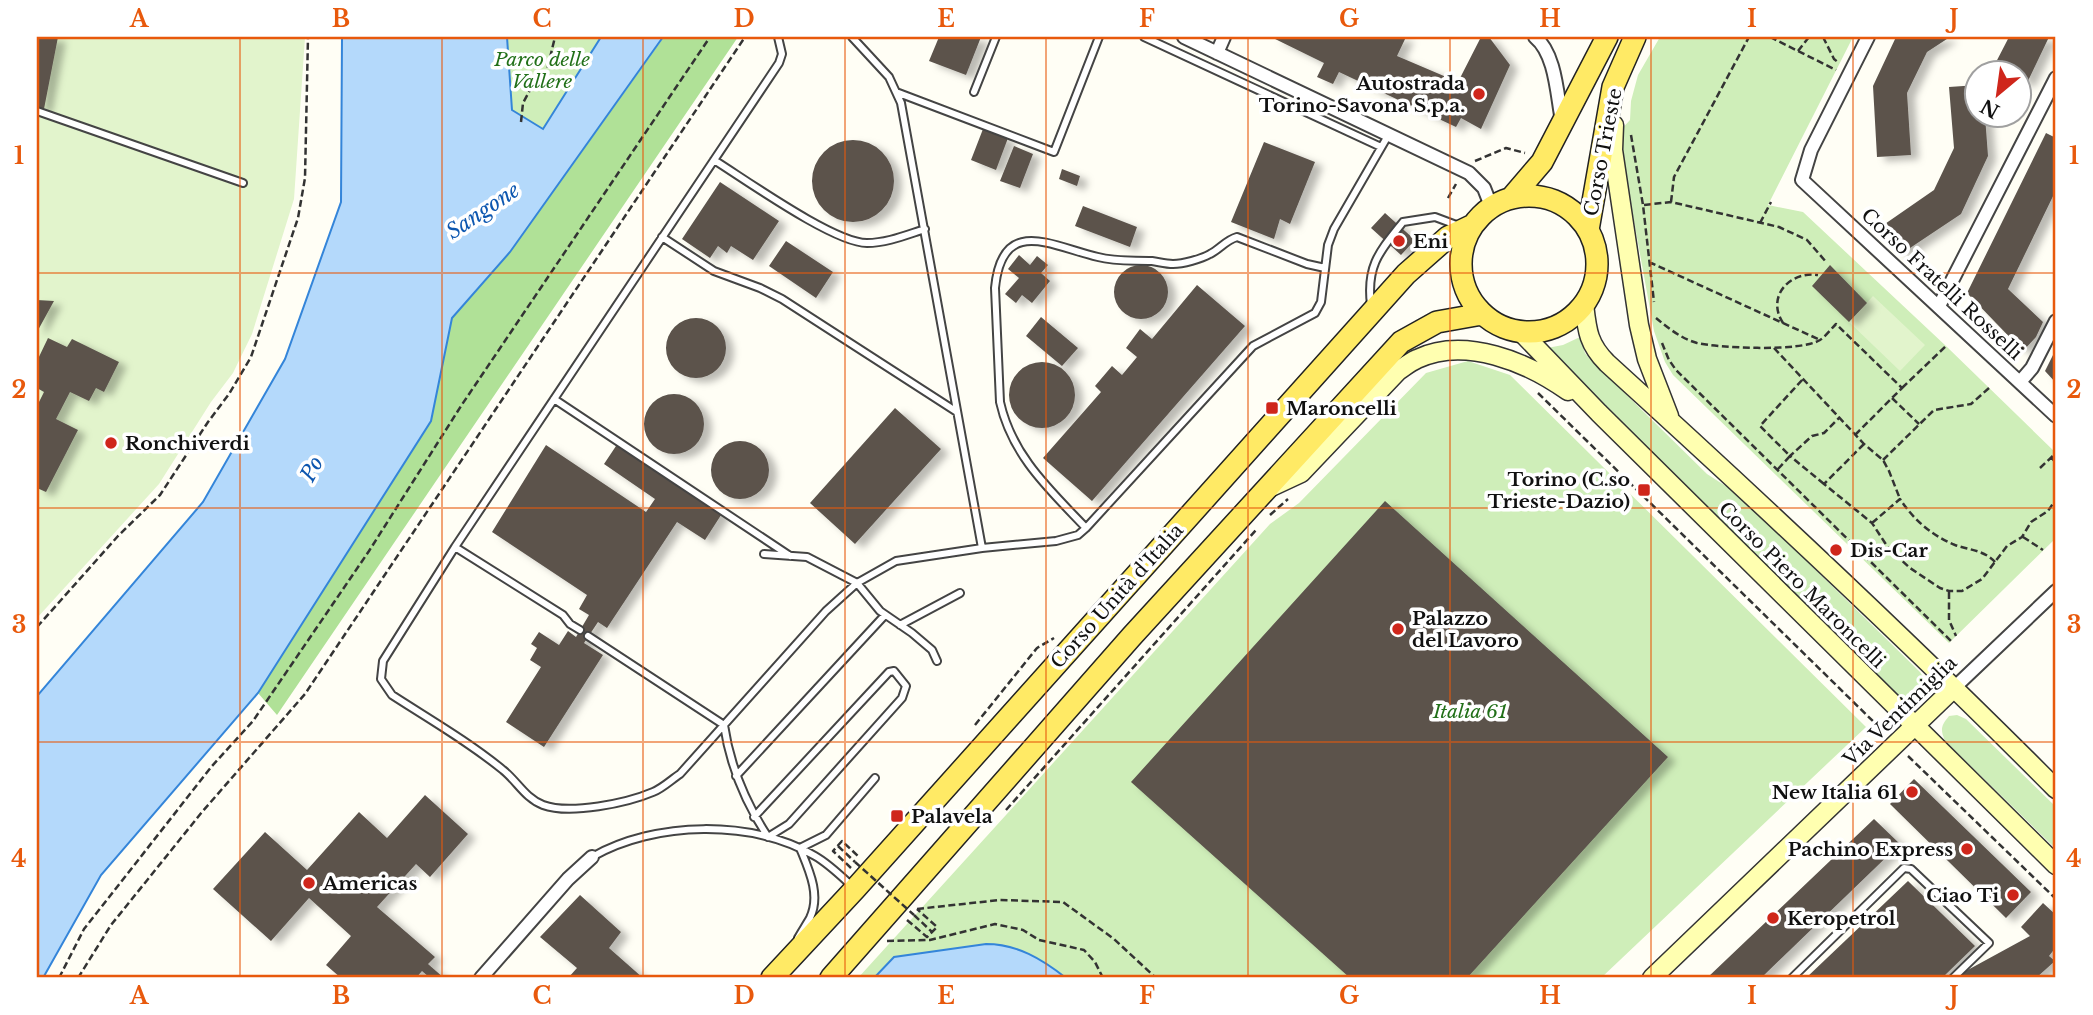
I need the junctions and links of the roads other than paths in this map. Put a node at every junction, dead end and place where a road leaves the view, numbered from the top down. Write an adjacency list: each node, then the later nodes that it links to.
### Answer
1 (778, 37): 21 (lane)
2 (852, 37): 15 (lane)
3 (996, 37): 16 (lane)
4 (1099, 37): 15 (lane)
5 (1144, 37): 20 (lane)
6 (1184, 37): 12 (street)
7 (1224, 37): 12 (street)
8 (1535, 37): 18 (street)
9 (1607, 37): 18 (main road, Corso Trieste)
10 (1636, 37): 14 (main road, Corso Trieste)
11 (1868, 37): 31 (street, Corso Fratelli Rosselli)
12 (1217, 53): 19 (street)
13 (2056, 78): 31 (street)
14 (1614, 87): 27 (main road, Corso Trieste); 41 (main road)
15 (896, 92): 26 (lane)
16 (974, 92)
17 (37, 111): 22 (lane)
18 (1562, 124): 23 (main road, Corso Trieste)
19 (1389, 134): 20 (lane); 24 (street)
20 (1381, 147): 29 (lane)
21 (714, 160): 26 (lane); 28 (lane)
22 (243, 183)
23 (1512, 197): 24 (main road); 27 (main road)
24 (1491, 206): 25 (main road)
25 (1468, 227): 32 (main road, Corso Unità d'Italia); 32 (lane); 33 (main road)
26 (925, 229): 38 (lane)
27 (1588, 230): 30 (main road)
28 (662, 237): 37 (lane); 38 (lane)
29 (1325, 268): 43 (lane); 43 (lane)
30 (1584, 304): 35 (main road); 41 (main road, Corso Piero Maroncelli)
31 (1939, 306): 36 (street, Corso Fratelli Rosselli)
32 (1372, 312): 67 (main road, Corso Unità d'Italia)
33 (1482, 314): 35 (main road); 42 (main road, Corso Unità d'Italia)
34 (2056, 321): 36 (street)
35 (1521, 332): 39 (main road, Corso Piero Maroncelli)
36 (2020, 382): 40 (street, Corso Fratelli Rosselli)
37 (554, 398): 44 (lane); 47 (lane)
38 (957, 412): 45 (lane)
39 (1599, 413): 42 (main road); 58 (main road, Corso Piero Maroncelli)
40 (2056, 416)
41 (1672, 422): 56 (main road, Corso Piero Maroncelli)
42 (1265, 490): 70 (main road, Corso Unità d'Italia)
43 (1087, 528): 45 (lane)
44 (455, 547): 53 (lane); 57 (lane)
45 (982, 548): 48 (lane)
46 (764, 554): 47 (lane)
47 (790, 556): 48 (lane)
48 (857, 583): 51 (lane); 57 (lane)
49 (2056, 591): 56 (street, Via Ventimiglia)
50 (960, 593): 52 (lane)
51 (885, 615): 52 (lane); 59 (lane)
52 (900, 625): 55 (lane)
53 (580, 630)
54 (589, 636): 57 (lane)
55 (937, 662)
56 (1954, 688): 58 (main road, Via Ventimiglia); 61 (main road, Corso Piero Maroncelli)
57 (724, 725): 59 (lane)
58 (1914, 726): 66 (main road, Corso Piero Maroncelli); 71 (main road, Via Ventimiglia)
59 (736, 776): 62 (lane)
60 (875, 778): 64 (lane)
61 (2056, 789)
62 (754, 817): 63 (lane); 63 (lane)
63 (768, 837): 64 (lane); 65 (lane)
64 (800, 848): 67 (lane); 68 (lane)
65 (592, 857): 69 (street)
66 (2056, 865)
67 (853, 878): 68 (main road, Corso Unità d'Italia)
68 (779, 971)
69 (481, 978)
70 (831, 978)
71 (1651, 978)
72 (1792, 978): 73 (lane)
73 (1953, 978)

